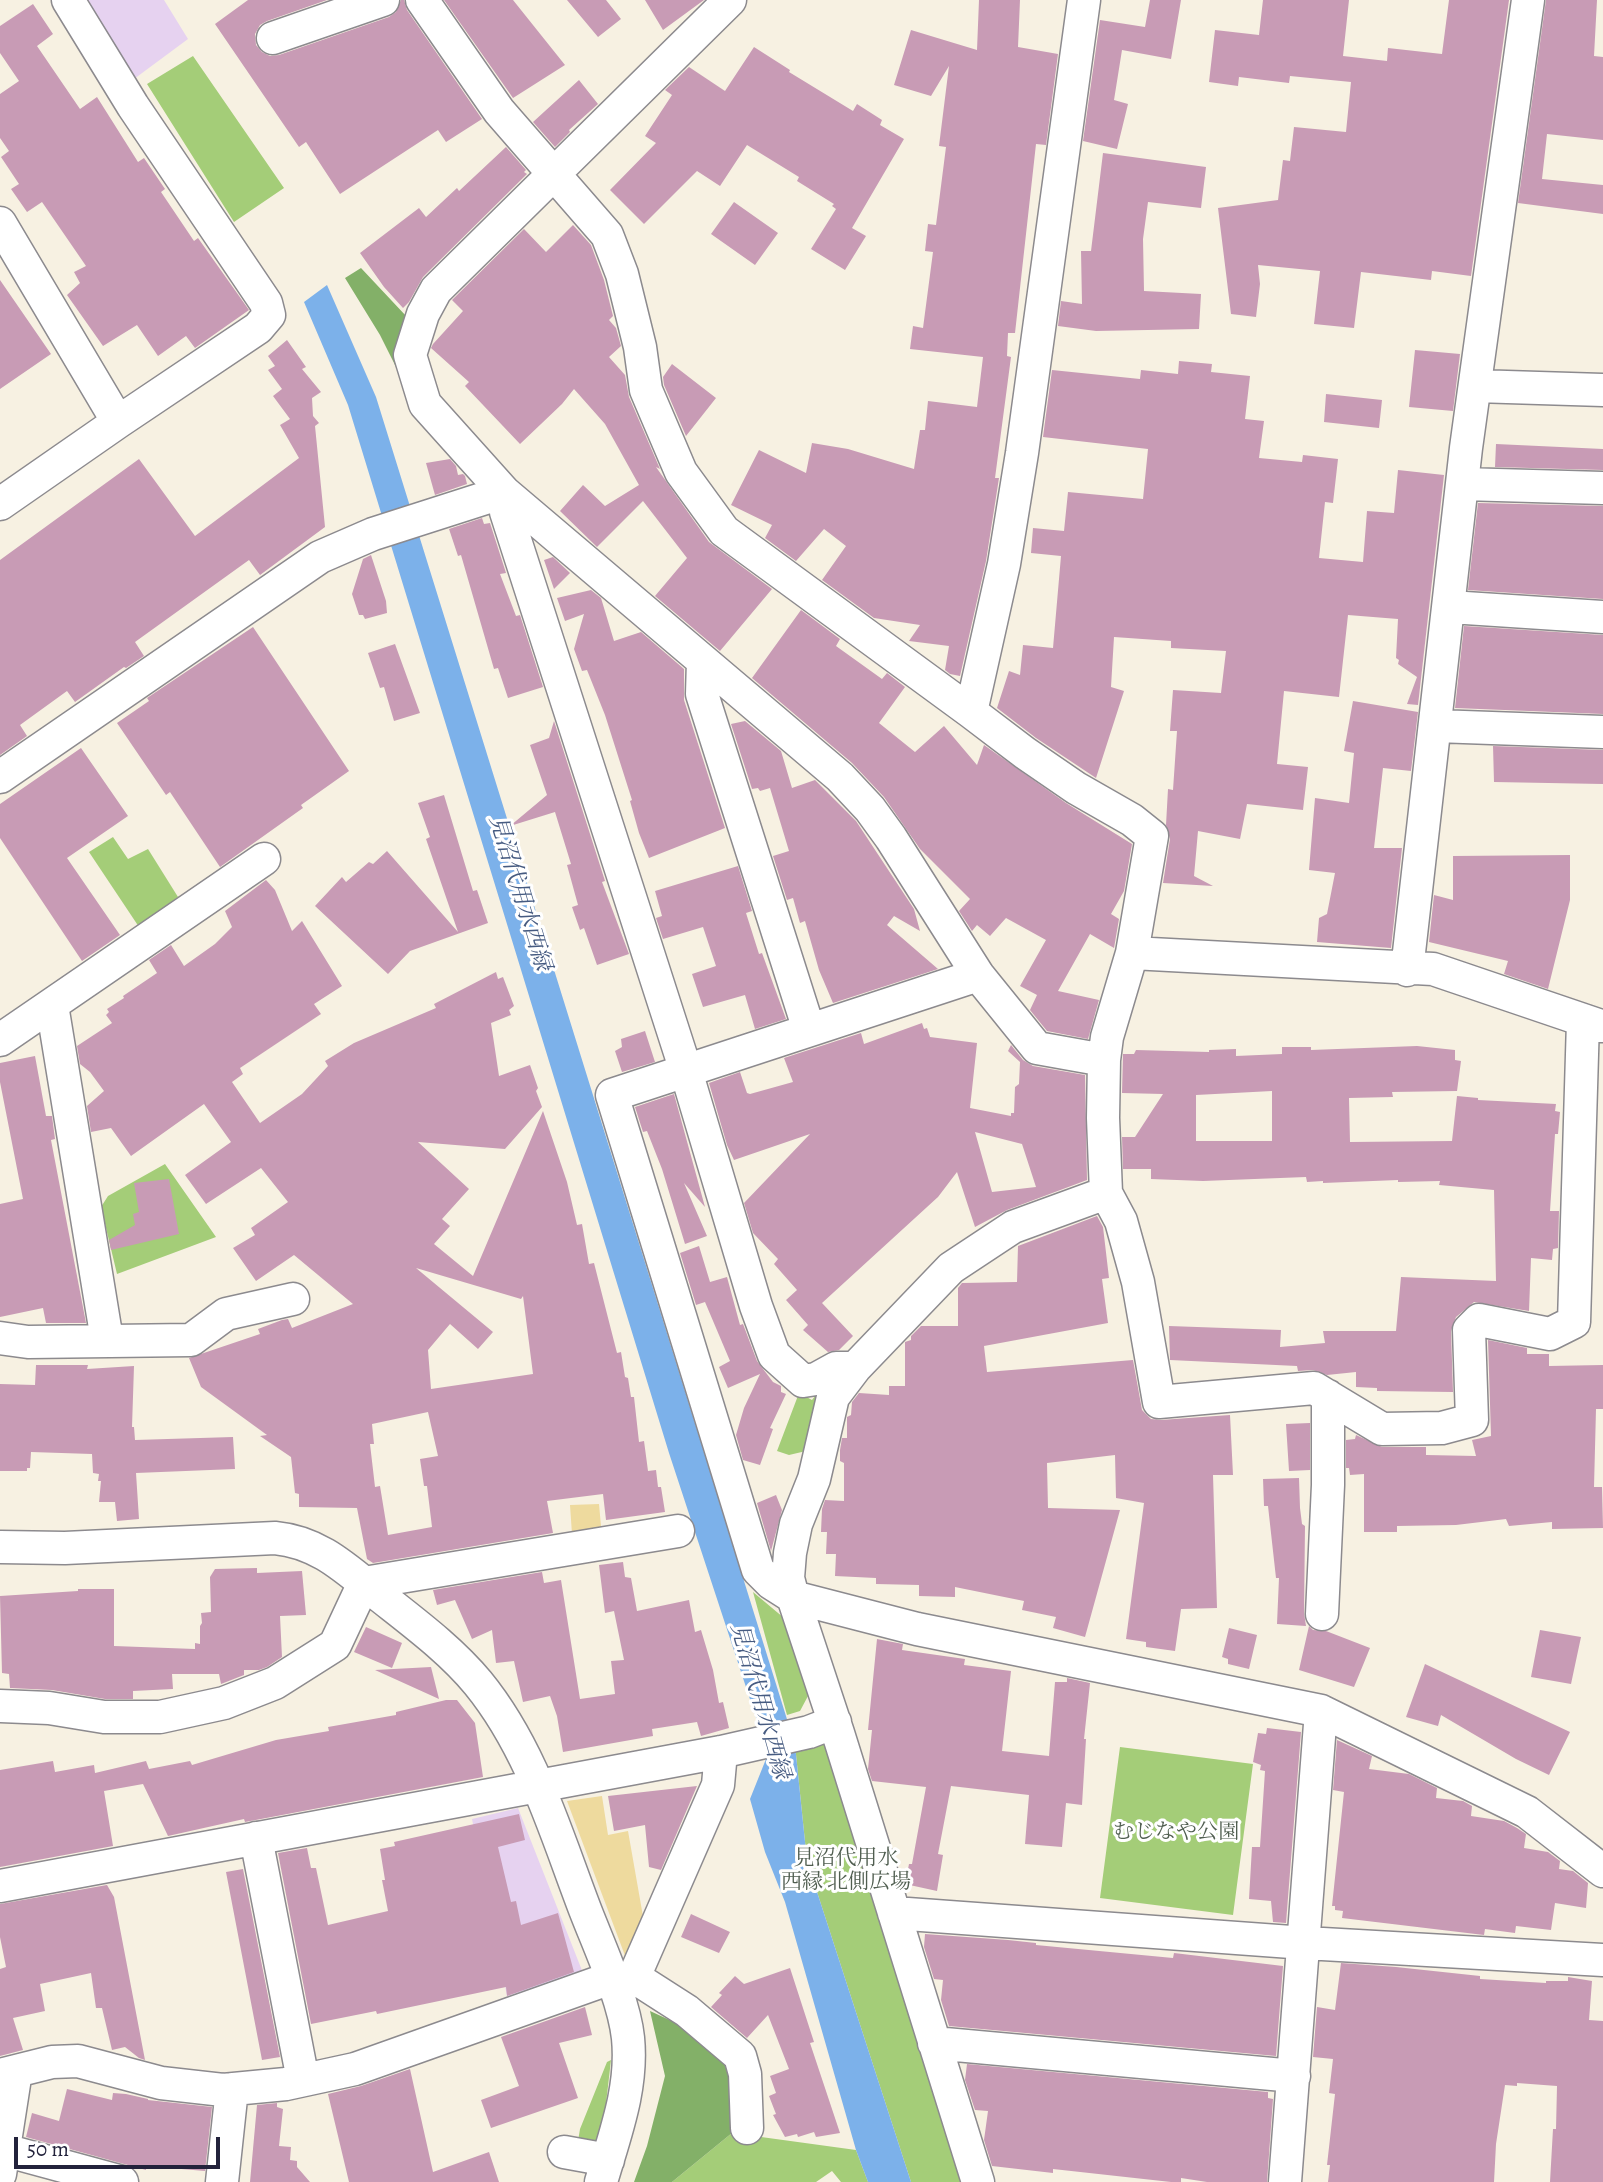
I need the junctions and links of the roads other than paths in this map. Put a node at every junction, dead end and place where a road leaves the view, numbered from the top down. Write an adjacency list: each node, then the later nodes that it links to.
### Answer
1 (68, 0): 12 (street)
2 (383, 0): 7 (street)
3 (422, 0): 8 (street)
4 (730, 0): 8 (street)
5 (1084, 0): 20 (street)
6 (1528, 0): 10 (street)
7 (273, 38)
8 (554, 173): 15 (street); 20 (street)
9 (0, 223): 12 (street)
10 (1475, 386): 11 (street); 13 (street)
11 (1603, 390)
12 (118, 422): 16 (street)
13 (1462, 484): 14 (street); 17 (street)
14 (1603, 488)
15 (504, 492): 19 (street); 23 (street); 33 (street)
16 (0, 504)
17 (1450, 607): 18 (street); 21 (street)
18 (1603, 617)
19 (703, 661): 27 (street); 30 (street)
20 (971, 712): 25 (street)
21 (1436, 726): 22 (street); 26 (street)
22 (1603, 732)
23 (0, 777)
24 (264, 859): 28 (street)
25 (1132, 954): 26 (street); 32 (street)
26 (1406, 970): 29 (street)
27 (978, 975): 30 (street); 32 (street)
28 (52, 1005): 31 (street); 37 (street)
29 (1593, 1023): 39 (street)
30 (809, 1030): 33 (street)
31 (0, 1040)
32 (1104, 1060): 34 (street)
33 (687, 1071): 38 (street); 43 (street)
34 (1106, 1193): 38 (street); 39 (street)
35 (293, 1299): 37 (street)
36 (0, 1338): 37 (street)
37 (107, 1340)
38 (855, 1368): 43 (street)
39 (1328, 1395): 44 (street)
40 (678, 1531): 42 (street)
41 (0, 1547): 42 (street)
42 (364, 1584): 45 (street); 49 (street)
43 (793, 1597): 46 (street); 47 (street)
44 (1322, 1614)
45 (0, 1706)
46 (1321, 1711): 51 (street); 54 (street)
47 (822, 1727): 48 (street); 53 (street)
48 (733, 1749): 49 (street); 56 (street)
49 (537, 1785): 50 (street); 56 (street)
50 (256, 1838): 52 (street); 60 (street)
51 (1603, 1871)
52 (0, 1886)
53 (894, 1913): 54 (street); 57 (street)
54 (1305, 1942): 55 (street); 59 (street)
55 (1603, 1960)
56 (620, 1980): 60 (street); 62 (street); 65 (street)
57 (934, 2043): 59 (street); 68 (street)
58 (8, 2073): 61 (street); 64 (street)
59 (1294, 2076): 69 (street)
60 (303, 2080): 61 (street)
61 (232, 2089): 67 (street)
62 (747, 2128)
63 (564, 2152): 65 (street)
64 (2, 2162): 66 (street)
65 (604, 2171)
66 (122, 2182)
67 (222, 2182)
68 (978, 2182)
69 (1284, 2182)

